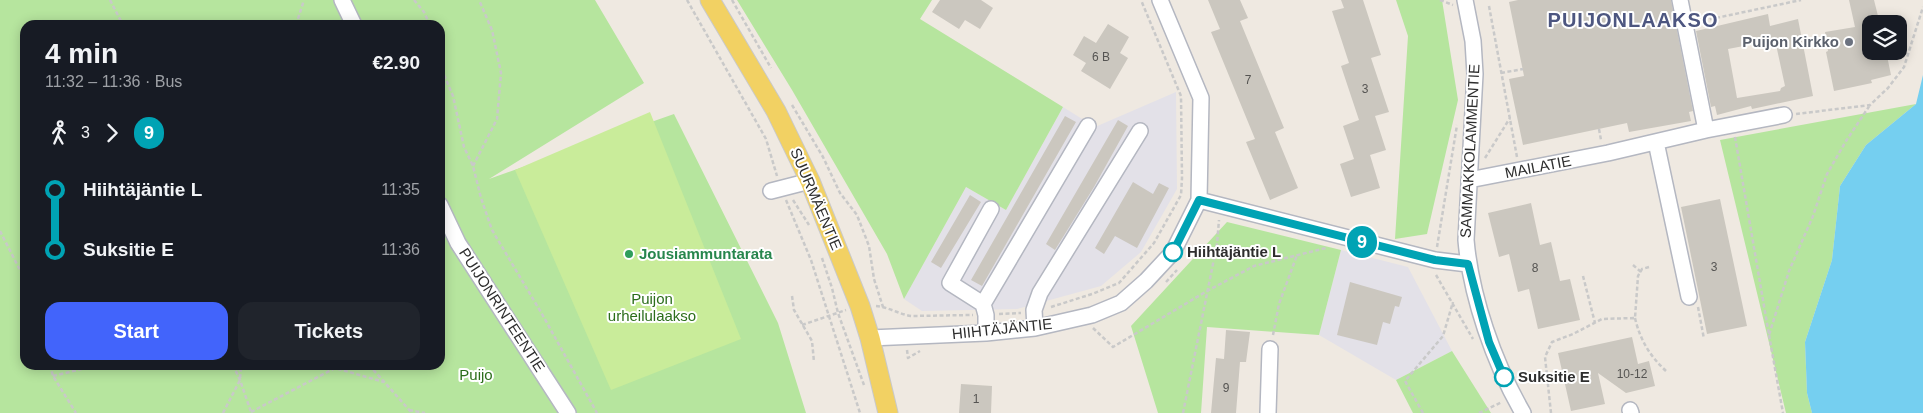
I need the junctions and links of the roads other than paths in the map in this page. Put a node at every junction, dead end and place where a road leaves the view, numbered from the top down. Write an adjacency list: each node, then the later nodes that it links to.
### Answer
1 (342, 0): 6 (street)
2 (710, 0): 13 (main road, SUURMÄENTIE)
3 (1160, 0): 15 (street, HIIHTÄJÄNTIE)
4 (1680, 0): 9 (street)
5 (1470, 3): 12 (street, SAMMAKKOLAMMENTIE)
6 (352, 20)
7 (1784, 115): 9 (street, MAILATIE)
8 (1088, 126): 20 (street)
9 (1706, 130): 11 (street, MAILATIE)
10 (1140, 131): 21 (street)
11 (1656, 142): 12 (street, MAILATIE); 19 (street)
12 (1469, 180): 18 (street, SAMMAKKOLAMMENTIE)
13 (810, 181): 14 (street); 23 (main road, SUURMÄENTIE)
14 (771, 191)
15 (1199, 200): 18 (street); 21 (street, HIIHTÄJÄNTIE)
16 (991, 209): 20 (street)
17 (445, 216): 25 (street, PUIJONRINTEENTIE)
18 (1468, 264): 28 (street, SAMMAKKOLAMMENTIE)
19 (1690, 297)
20 (983, 304): 22 (street)
21 (1035, 328): 22 (street, HIIHTÄJÄNTIE)
22 (986, 333): 23 (street, HIIHTÄJÄNTIE)
23 (870, 338): 26 (main road, SUURMÄENTIE)
24 (1270, 349): 27 (street)
25 (568, 413)
26 (888, 413)
27 (1268, 413)
28 (1523, 413)

